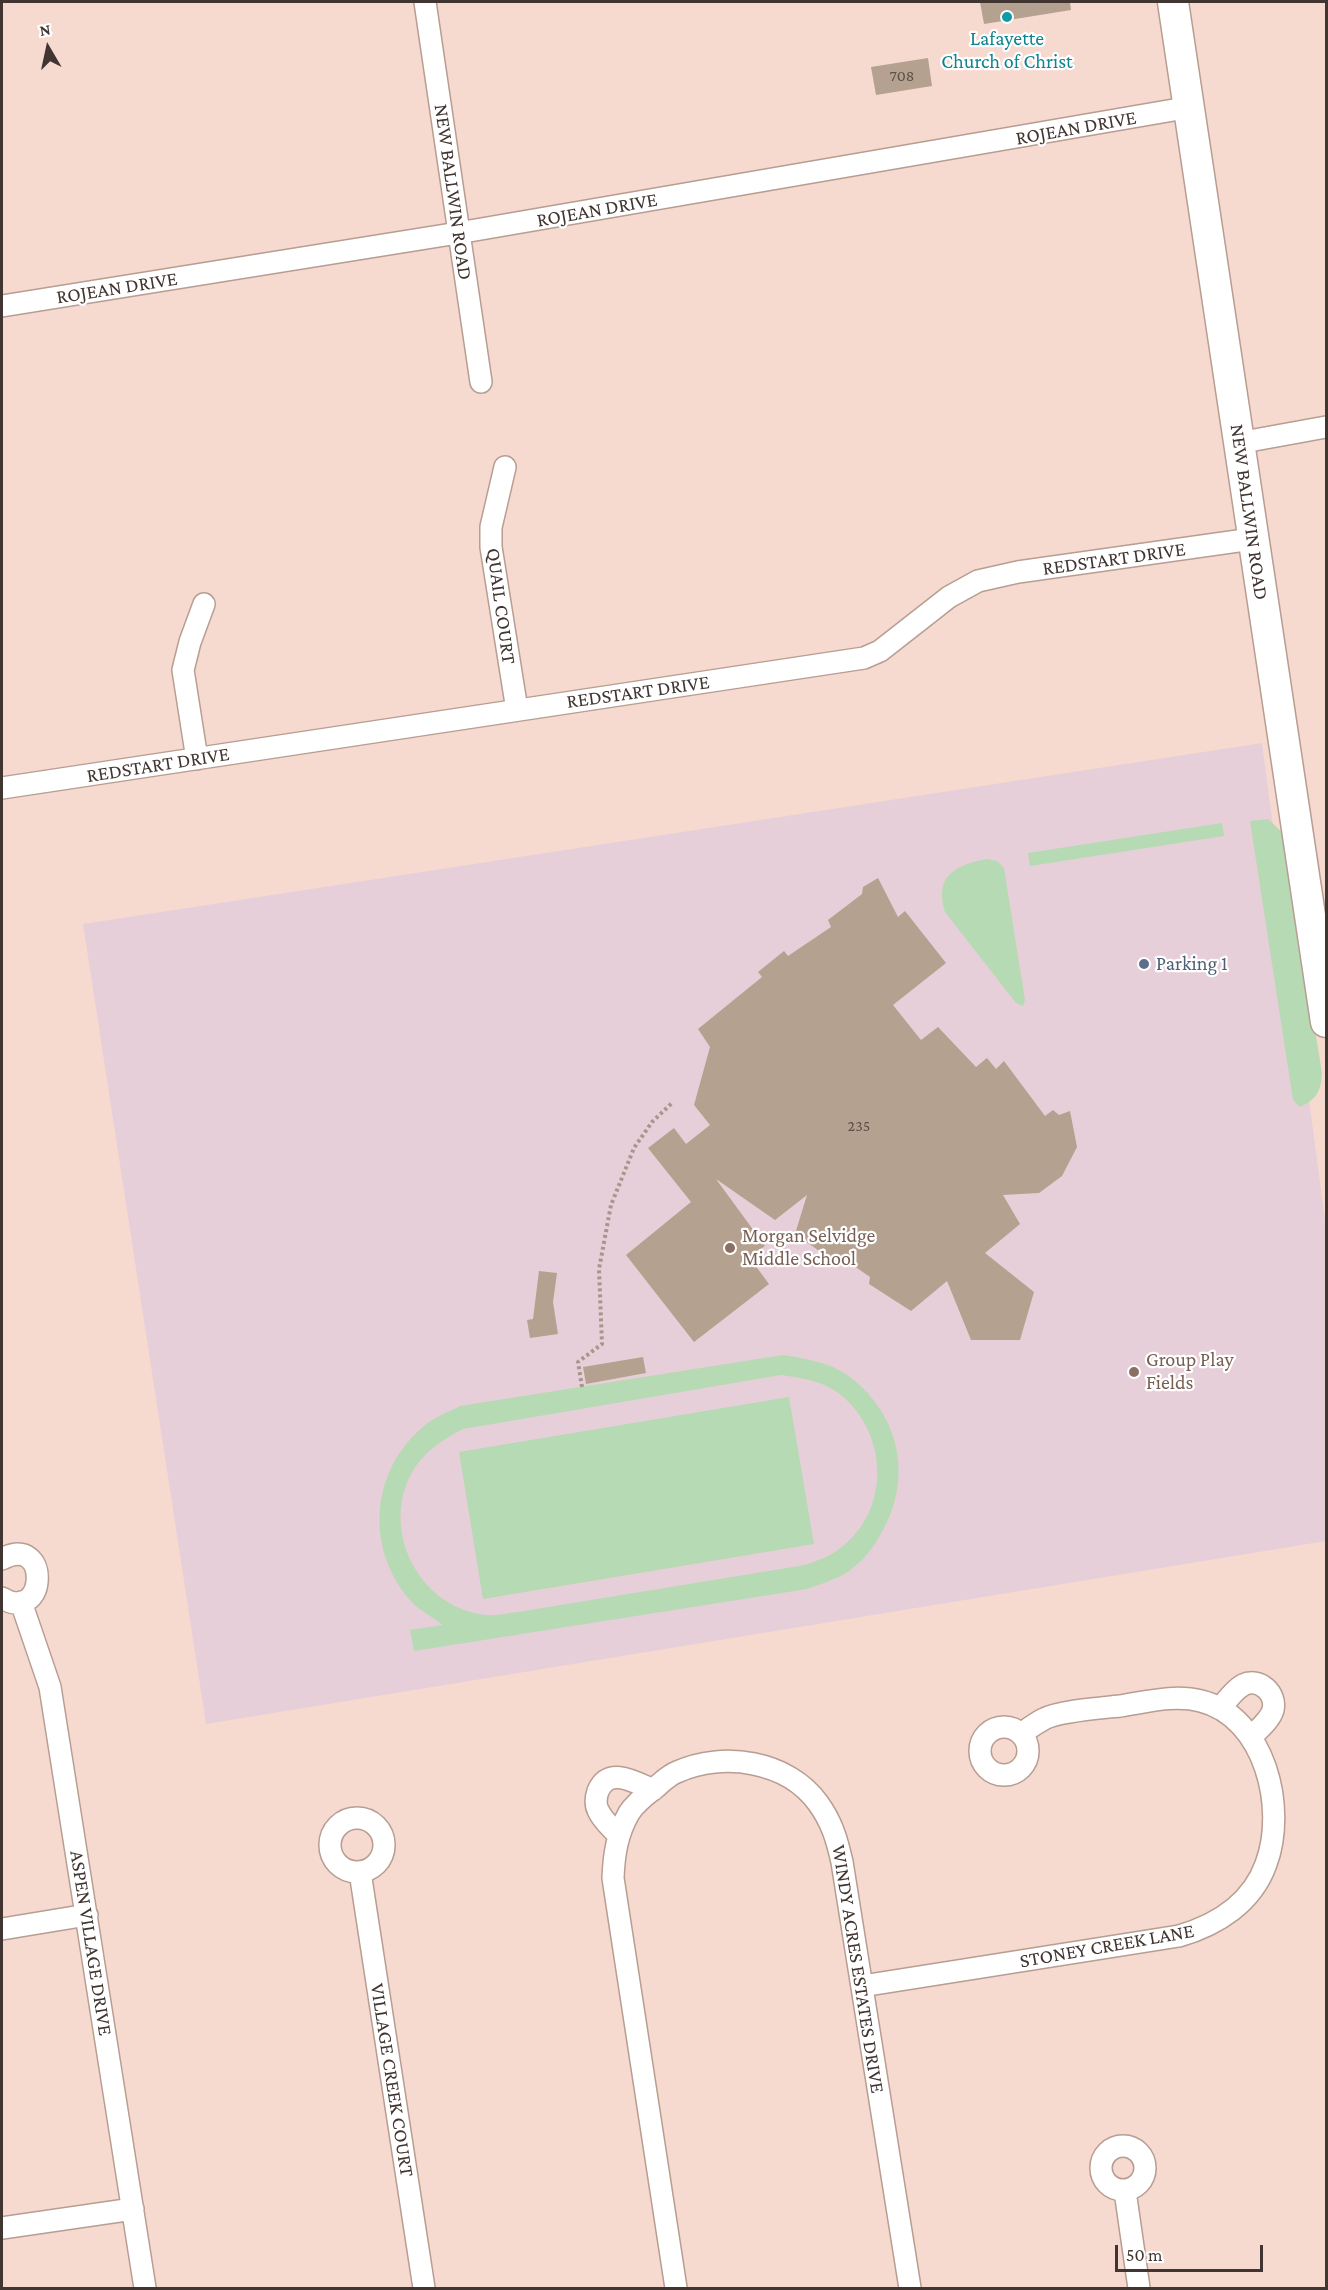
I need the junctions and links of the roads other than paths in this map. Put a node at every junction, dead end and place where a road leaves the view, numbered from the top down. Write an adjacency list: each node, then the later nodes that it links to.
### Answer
1 (424, 2): 4 (street, NEW BALLWIN ROAD)
2 (1173, 2): 3 (main road, NEW BALLWIN ROAD)
3 (1191, 107): 4 (street, ROJEAN DRIVE); 8 (main road, NEW BALLWIN ROAD)
4 (458, 233): 5 (street, ROJEAN DRIVE); 6 (street, NEW BALLWIN ROAD)
5 (2, 306)
6 (481, 382)
7 (1326, 427): 8 (street)
8 (1238, 443): 10 (main road, NEW BALLWIN ROAD)
9 (505, 467): 12 (street, QUAIL COURT)
10 (1252, 539): 12 (street, REDSTART DRIVE); 15 (main road, NEW BALLWIN ROAD)
11 (204, 604): 13 (street)
12 (517, 710): 13 (street, REDSTART DRIVE)
13 (197, 759): 14 (street, REDSTART DRIVE)
14 (2, 788)
15 (1326, 1022)
16 (2, 1559): 17 (street, ASPEN VILLAGE DRIVE)
17 (11, 1600): 24 (street, ASPEN VILLAGE DRIVE)
18 (1220, 1709): 19 (street, STONEY CREEK LANE); 20 (street, STONEY CREEK LANE); 20 (street)
19 (1021, 1734)
20 (1252, 1737): 26 (street, STONEY CREEK LANE)
21 (652, 1790): 22 (street, WINDY ACRES ESTATES DRIVE); 22 (street); 26 (street, WINDY ACRES ESTATES DRIVE)
22 (619, 1836): 32 (street, WINDY ACRES ESTATES DRIVE)
23 (360, 1872): 31 (street, VILLAGE CREEK COURT)
24 (87, 1915): 25 (street); 28 (street, ASPEN VILLAGE DRIVE)
25 (2, 1929)
26 (862, 1986): 33 (street, WINDY ACRES ESTATES DRIVE)
27 (1125, 2191): 34 (street)
28 (133, 2209): 29 (street); 30 (street, ASPEN VILLAGE DRIVE)
29 (2, 2228)
30 (145, 2289)
31 (424, 2289)
32 (676, 2289)
33 (910, 2289)
34 (1140, 2289)

